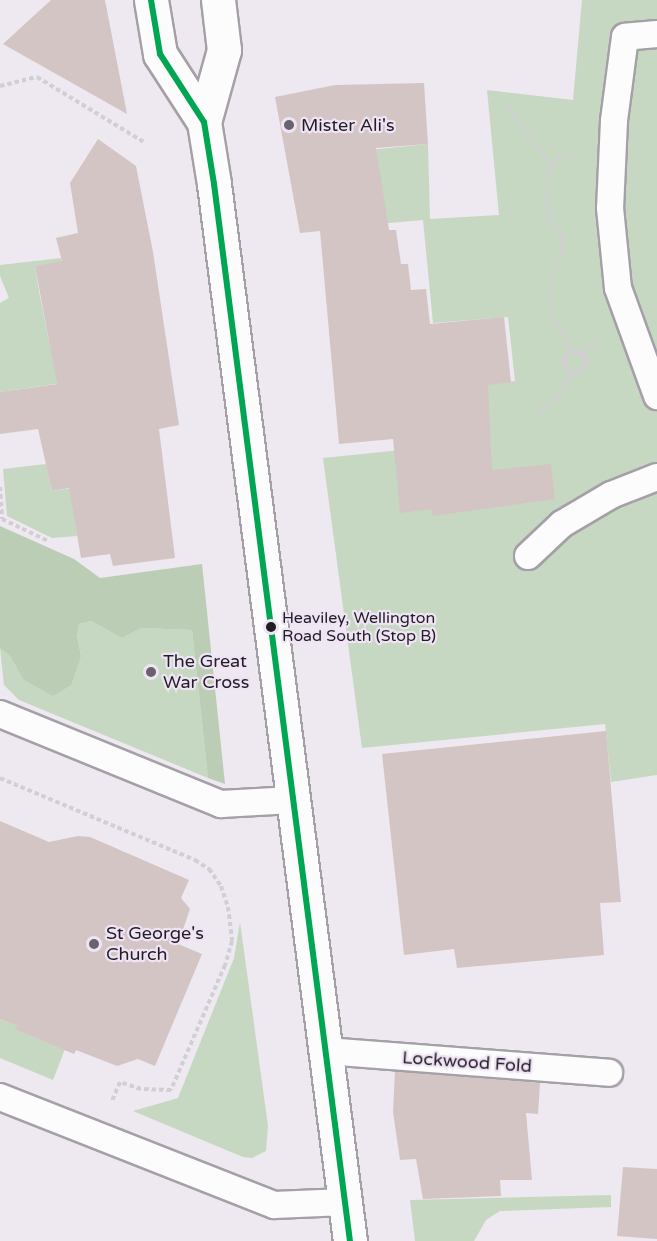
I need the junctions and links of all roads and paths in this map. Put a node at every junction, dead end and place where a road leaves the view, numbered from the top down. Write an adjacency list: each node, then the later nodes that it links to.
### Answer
1 (151, 0): 6 (highway)
2 (218, 0): 6 (highway)
3 (657, 34): 10 (lane)
4 (0, 86): 7 (path)
5 (509, 108): 8 (path)
6 (204, 122): 18 (highway)
7 (144, 142)
8 (570, 351): 9 (path); 9 (path)
9 (573, 373): 11 (path)
10 (657, 396)
11 (540, 413)
12 (657, 477): 15 (lane)
13 (0, 487): 14 (path)
14 (48, 541)
15 (528, 556)
16 (0, 714): 18 (lane)
17 (0, 778): 22 (path)
18 (293, 800): 19 (highway)
19 (326, 1051): 20 (lane, Lockwood Fold); 23 (highway)
20 (609, 1073)
21 (0, 1097): 23 (lane)
22 (108, 1112)
23 (345, 1202): 24 (highway)
24 (350, 1241)

